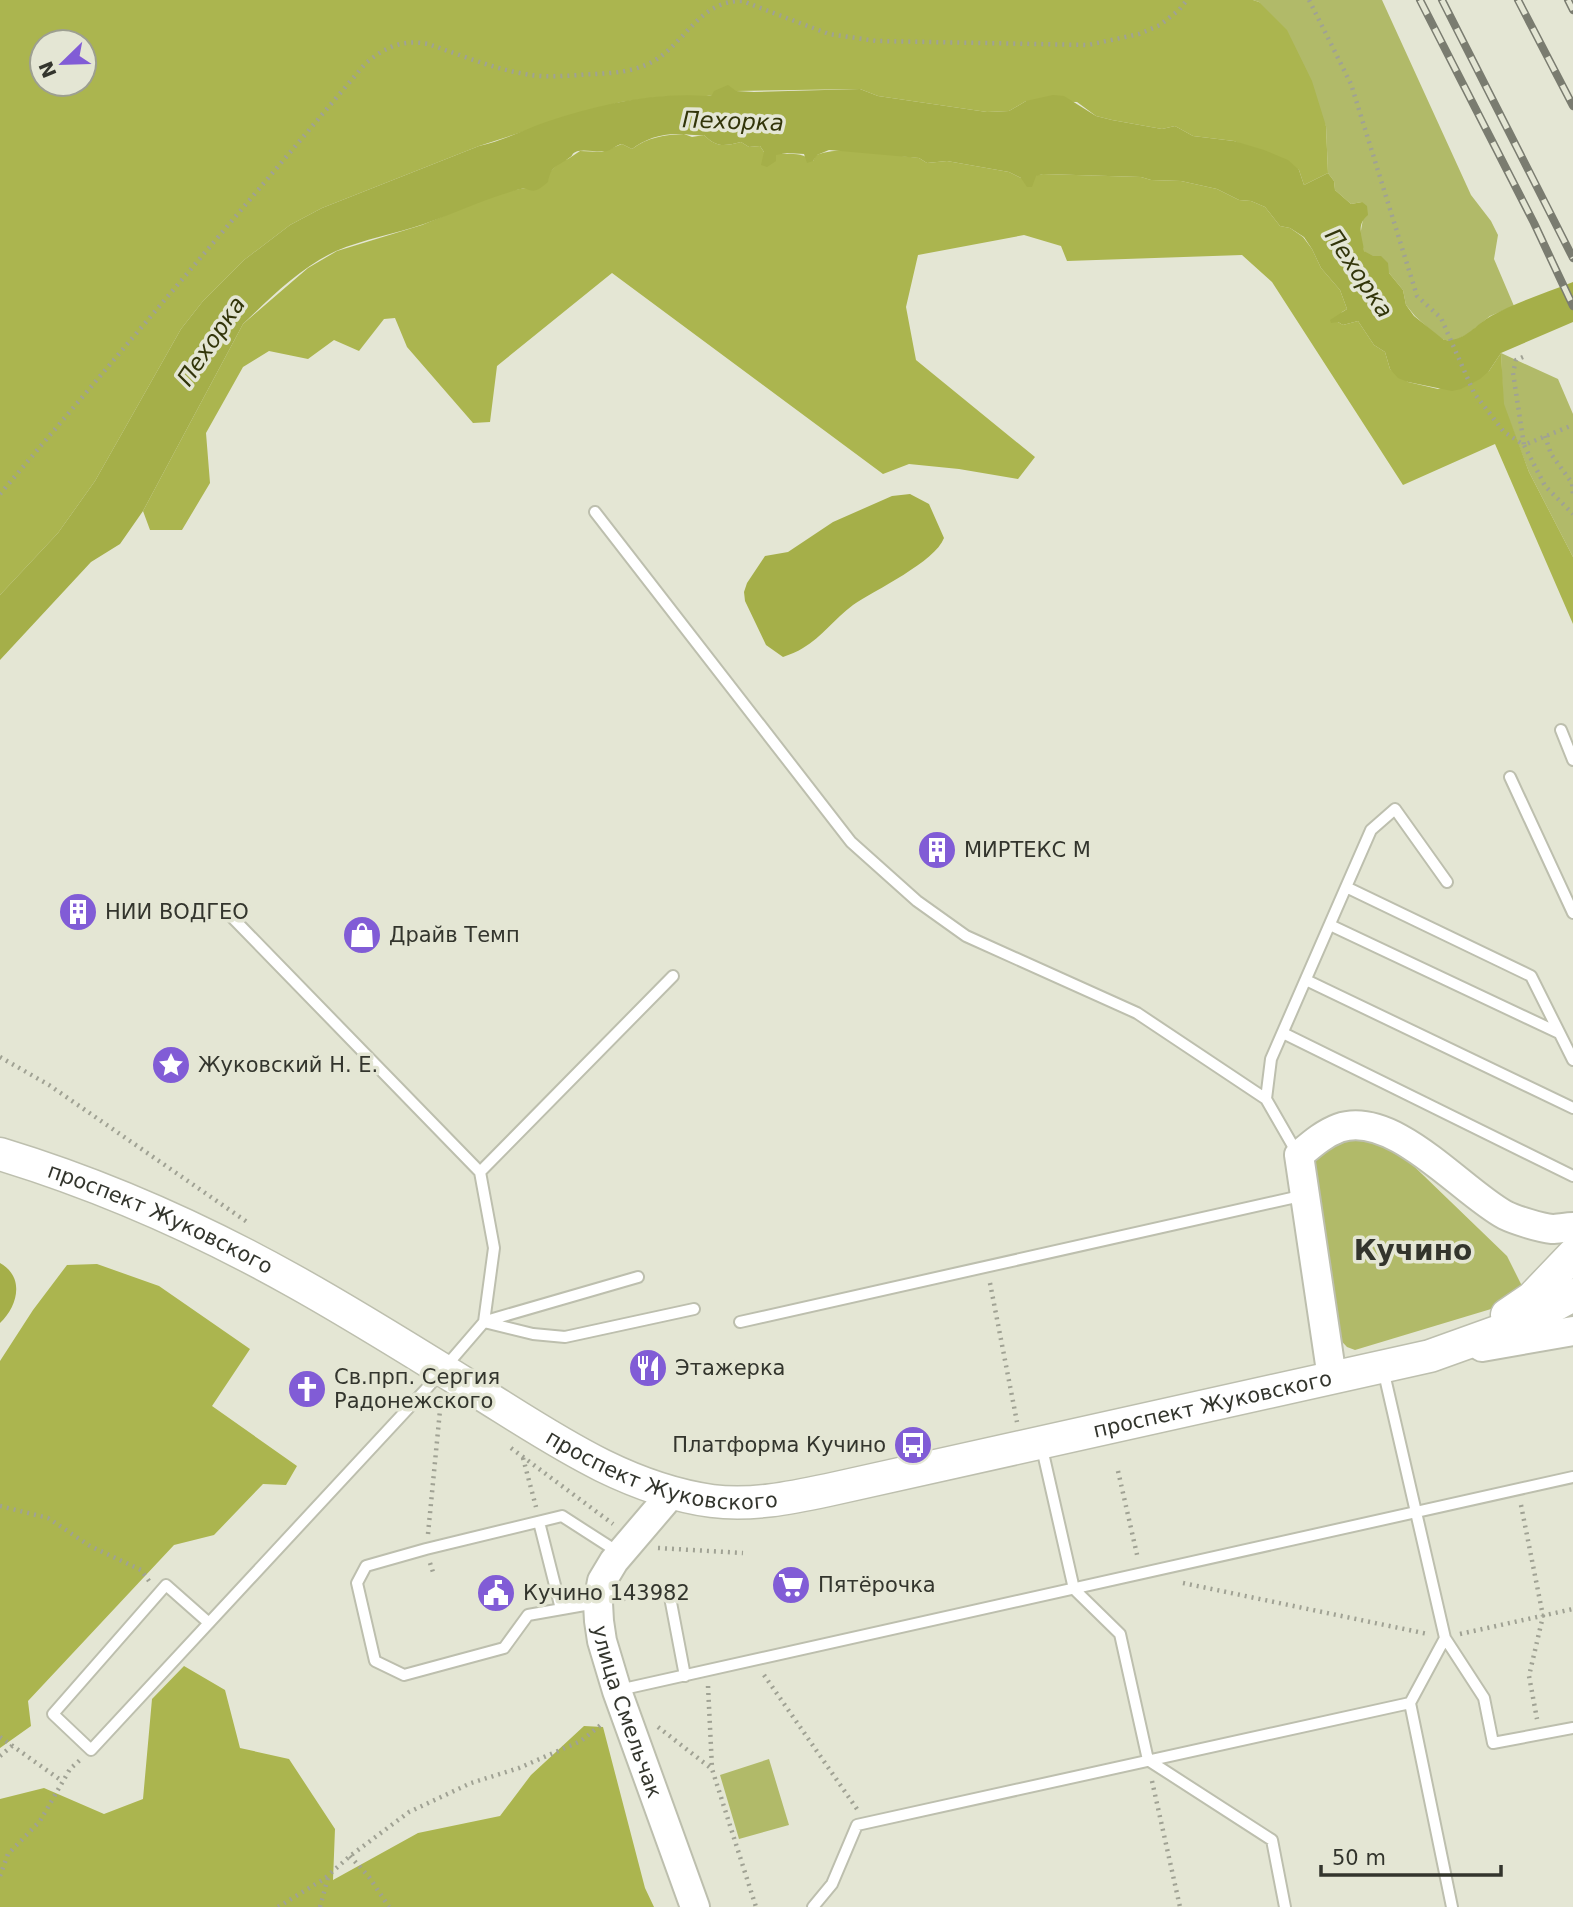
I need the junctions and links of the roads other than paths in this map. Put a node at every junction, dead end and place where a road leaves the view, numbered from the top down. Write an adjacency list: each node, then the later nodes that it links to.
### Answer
1 (595, 512): 15 (lane)
2 (1561, 730): 3 (lane)
3 (1573, 760)
4 (1510, 778): 8 (lane)
5 (1447, 882): 6 (lane)
6 (1346, 887): 9 (lane); 13 (lane)
7 (227, 912): 19 (lane)
8 (1573, 913)
9 (1330, 925): 11 (lane); 13 (lane)
10 (673, 976): 19 (lane)
11 (1306, 980): 12 (lane); 16 (lane)
12 (1283, 1033): 15 (lane); 20 (lane)
13 (1559, 1033): 14 (lane)
14 (1573, 1060)
15 (1266, 1099): 18 (lane)
16 (1573, 1108)
17 (0, 1154): 33 (main road, проспект Жуковского)
18 (1299, 1155): 21 (street); 22 (street)
19 (480, 1171): 27 (lane)
20 (1573, 1175)
21 (1305, 1195): 28 (lane); 32 (street)
22 (1573, 1227)
23 (1573, 1255): 31 (main road, проспект Жуковского)
24 (638, 1277): 27 (lane)
25 (1573, 1294): 30 (main road, проспект Жуковского)
26 (694, 1309): 27 (lane)
27 (484, 1322): 33 (lane)
28 (740, 1322)
29 (1573, 1331): 30 (street)
30 (1430, 1356): 31 (main road, проспект Жуковского)
31 (1383, 1366): 32 (main road, проспект Жуковского); 37 (lane)
32 (1332, 1378): 34 (main road, проспект Жуковского)
33 (442, 1383): 36 (main road, проспект Жуковского); 44 (lane)
34 (1041, 1444): 36 (main road, проспект Жуковского); 40 (lane)
35 (1573, 1477): 37 (lane)
36 (672, 1493): 39 (street, улица Смельчак)
37 (1417, 1512): 40 (lane); 45 (lane)
38 (539, 1522): 39 (lane); 43 (lane); 43 (lane)
39 (634, 1551): 42 (street, улица Смельчак)
40 (1074, 1589): 46 (lane); 50 (lane)
41 (669, 1592): 46 (lane)
42 (598, 1603): 43 (lane); 47 (street, улица Смельчак)
43 (561, 1609)
44 (209, 1623): 44 (lane)
45 (1446, 1637): 48 (lane); 49 (lane)
46 (685, 1675): 47 (lane)
47 (620, 1699): 51 (street, улица Смельчак)
48 (1410, 1703): 50 (lane); 54 (lane)
49 (1573, 1728)
50 (1148, 1760): 52 (lane); 53 (lane)
51 (695, 1907)
52 (813, 1907)
53 (1285, 1907)
54 (1452, 1907)

